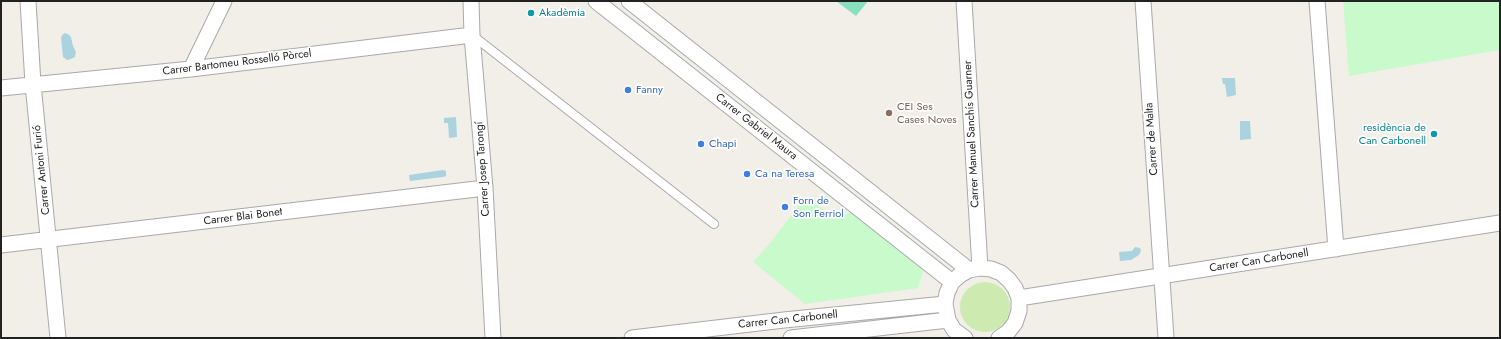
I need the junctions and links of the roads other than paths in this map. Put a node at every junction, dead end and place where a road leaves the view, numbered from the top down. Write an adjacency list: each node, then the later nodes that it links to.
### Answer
1 (28, 1): 11 (street, Carrer Antoni Furió)
2 (224, 1): 10 (street)
3 (471, 1): 9 (street, Carrer Josep Tarongí)
4 (596, 1): 21 (street, Carrer Gabriel Maura)
5 (629, 1): 19 (street, Carrer Gabriel Maura)
6 (964, 1): 19 (street, Carrer Manuel Sanchís Guarner)
7 (1143, 1): 20 (street, Carrer de Malta)
8 (1317, 1): 18 (street)
9 (472, 35): 10 (street, Carrer Bartomeu Rosselló Pòrcel); 13 (street, Carrer Josep Tarongí); 15 (lane)
10 (191, 69): 11 (street, Carrer Bartomeu Rosselló Pòrcel)
11 (33, 84): 12 (street, Carrer Bartomeu Rosselló Pòrcel); 16 (street, Carrer Antoni Furió)
12 (1, 88)
13 (485, 188): 16 (street, Carrer Blai Bonet); 26 (street, Carrer Josep Tarongí)
14 (1500, 223): 18 (street, Carrer Can Carbonell)
15 (714, 224)
16 (49, 240): 17 (street, Carrer Blai Bonet); 25 (street, Carrer Antoni Furió)
17 (1, 245)
18 (1336, 249): 20 (street, Carrer Can Carbonell)
19 (975, 269): 21 (street); 22 (street)
20 (1161, 276): 22 (street, Carrer Can Carbonell); 31 (street, Carrer de Malta)
21 (952, 282): 23 (street)
22 (1019, 298): 30 (street)
23 (945, 304): 24 (street); 27 (street, Carrer Can Carbonell)
24 (948, 320): 28 (street); 29 (street)
25 (58, 338)
26 (493, 338)
27 (632, 338)
28 (791, 338)
29 (965, 338)
30 (999, 338)
31 (1166, 338)

